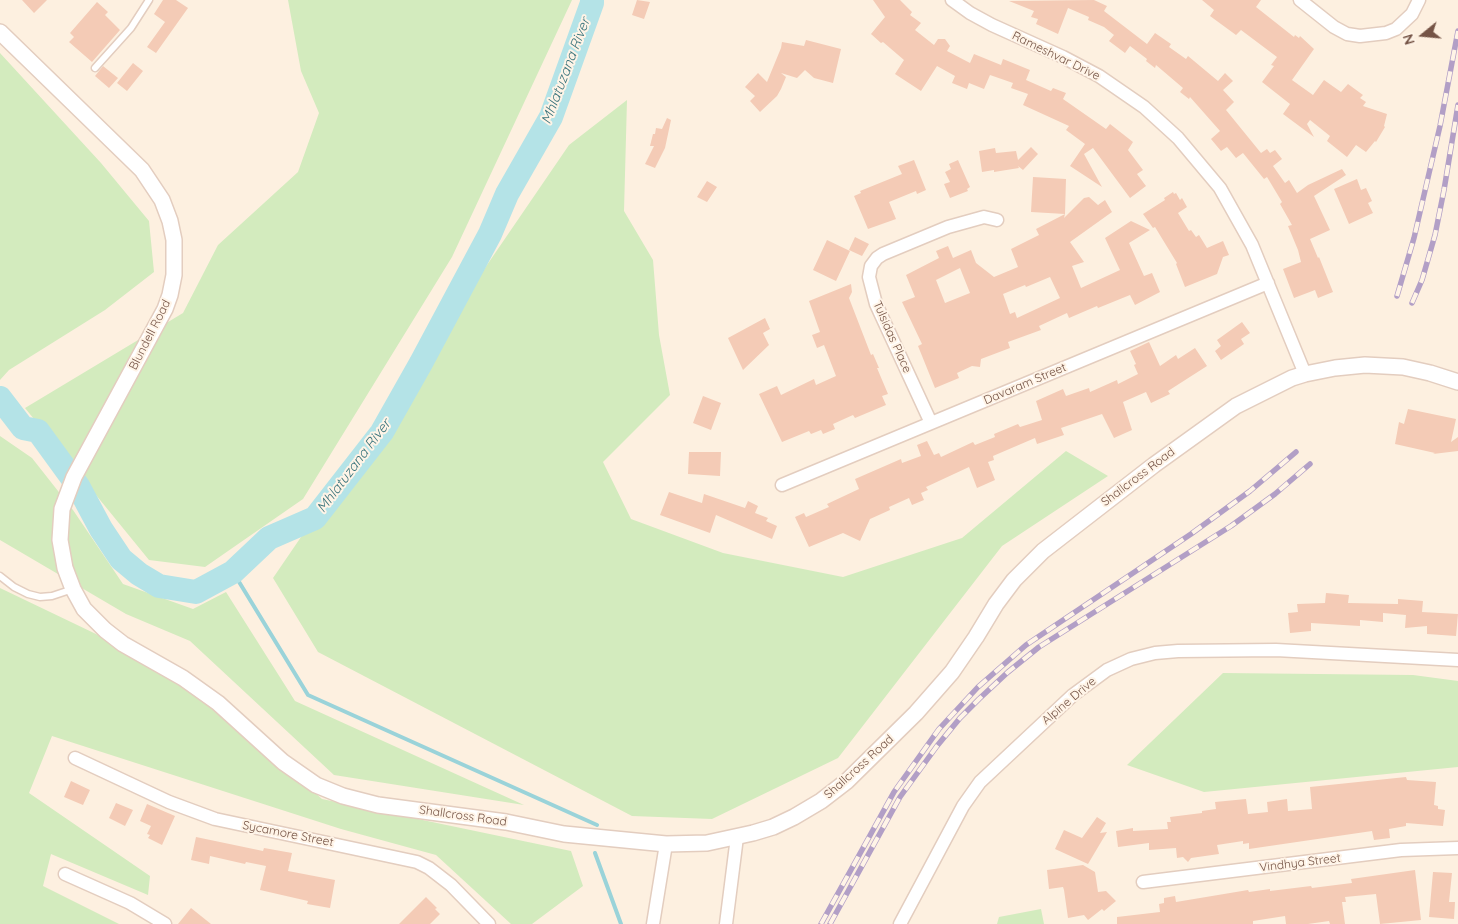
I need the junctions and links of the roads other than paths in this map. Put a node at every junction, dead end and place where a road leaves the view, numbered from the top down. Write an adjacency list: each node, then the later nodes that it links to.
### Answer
1 (149, 0): 6 (lane)
2 (952, 0): 8 (street, Rameshvar Drive)
3 (1300, 0): 4 (street)
4 (1418, 0)
5 (0, 32): 13 (street, Blundell Road)
6 (95, 68)
7 (997, 220): 11 (street, Tulsidas Place)
8 (1268, 283): 9 (street, Rameshvar Drive); 11 (street, Davaram Street)
9 (1305, 374): 10 (street, Shallcross Road); 18 (street, Shallcross Road)
10 (1458, 382)
11 (931, 423): 12 (street, Davaram Street)
12 (782, 485)
13 (65, 568): 15 (street, Shallcross Road)
14 (0, 576): 15 (lane)
15 (73, 589): 19 (street, Shallcross Road)
16 (1458, 660): 27 (street, Alpine Drive)
17 (75, 758): 24 (street, Sycamore Street)
18 (737, 837): 19 (street, Shallcross Road); 26 (street)
19 (666, 844): 25 (street)
20 (1458, 848): 22 (street, Vindhya Street)
21 (65, 874): 23 (street)
22 (1142, 882)
23 (165, 924)
24 (489, 924)
25 (653, 924)
26 (726, 924)
27 (900, 924)

